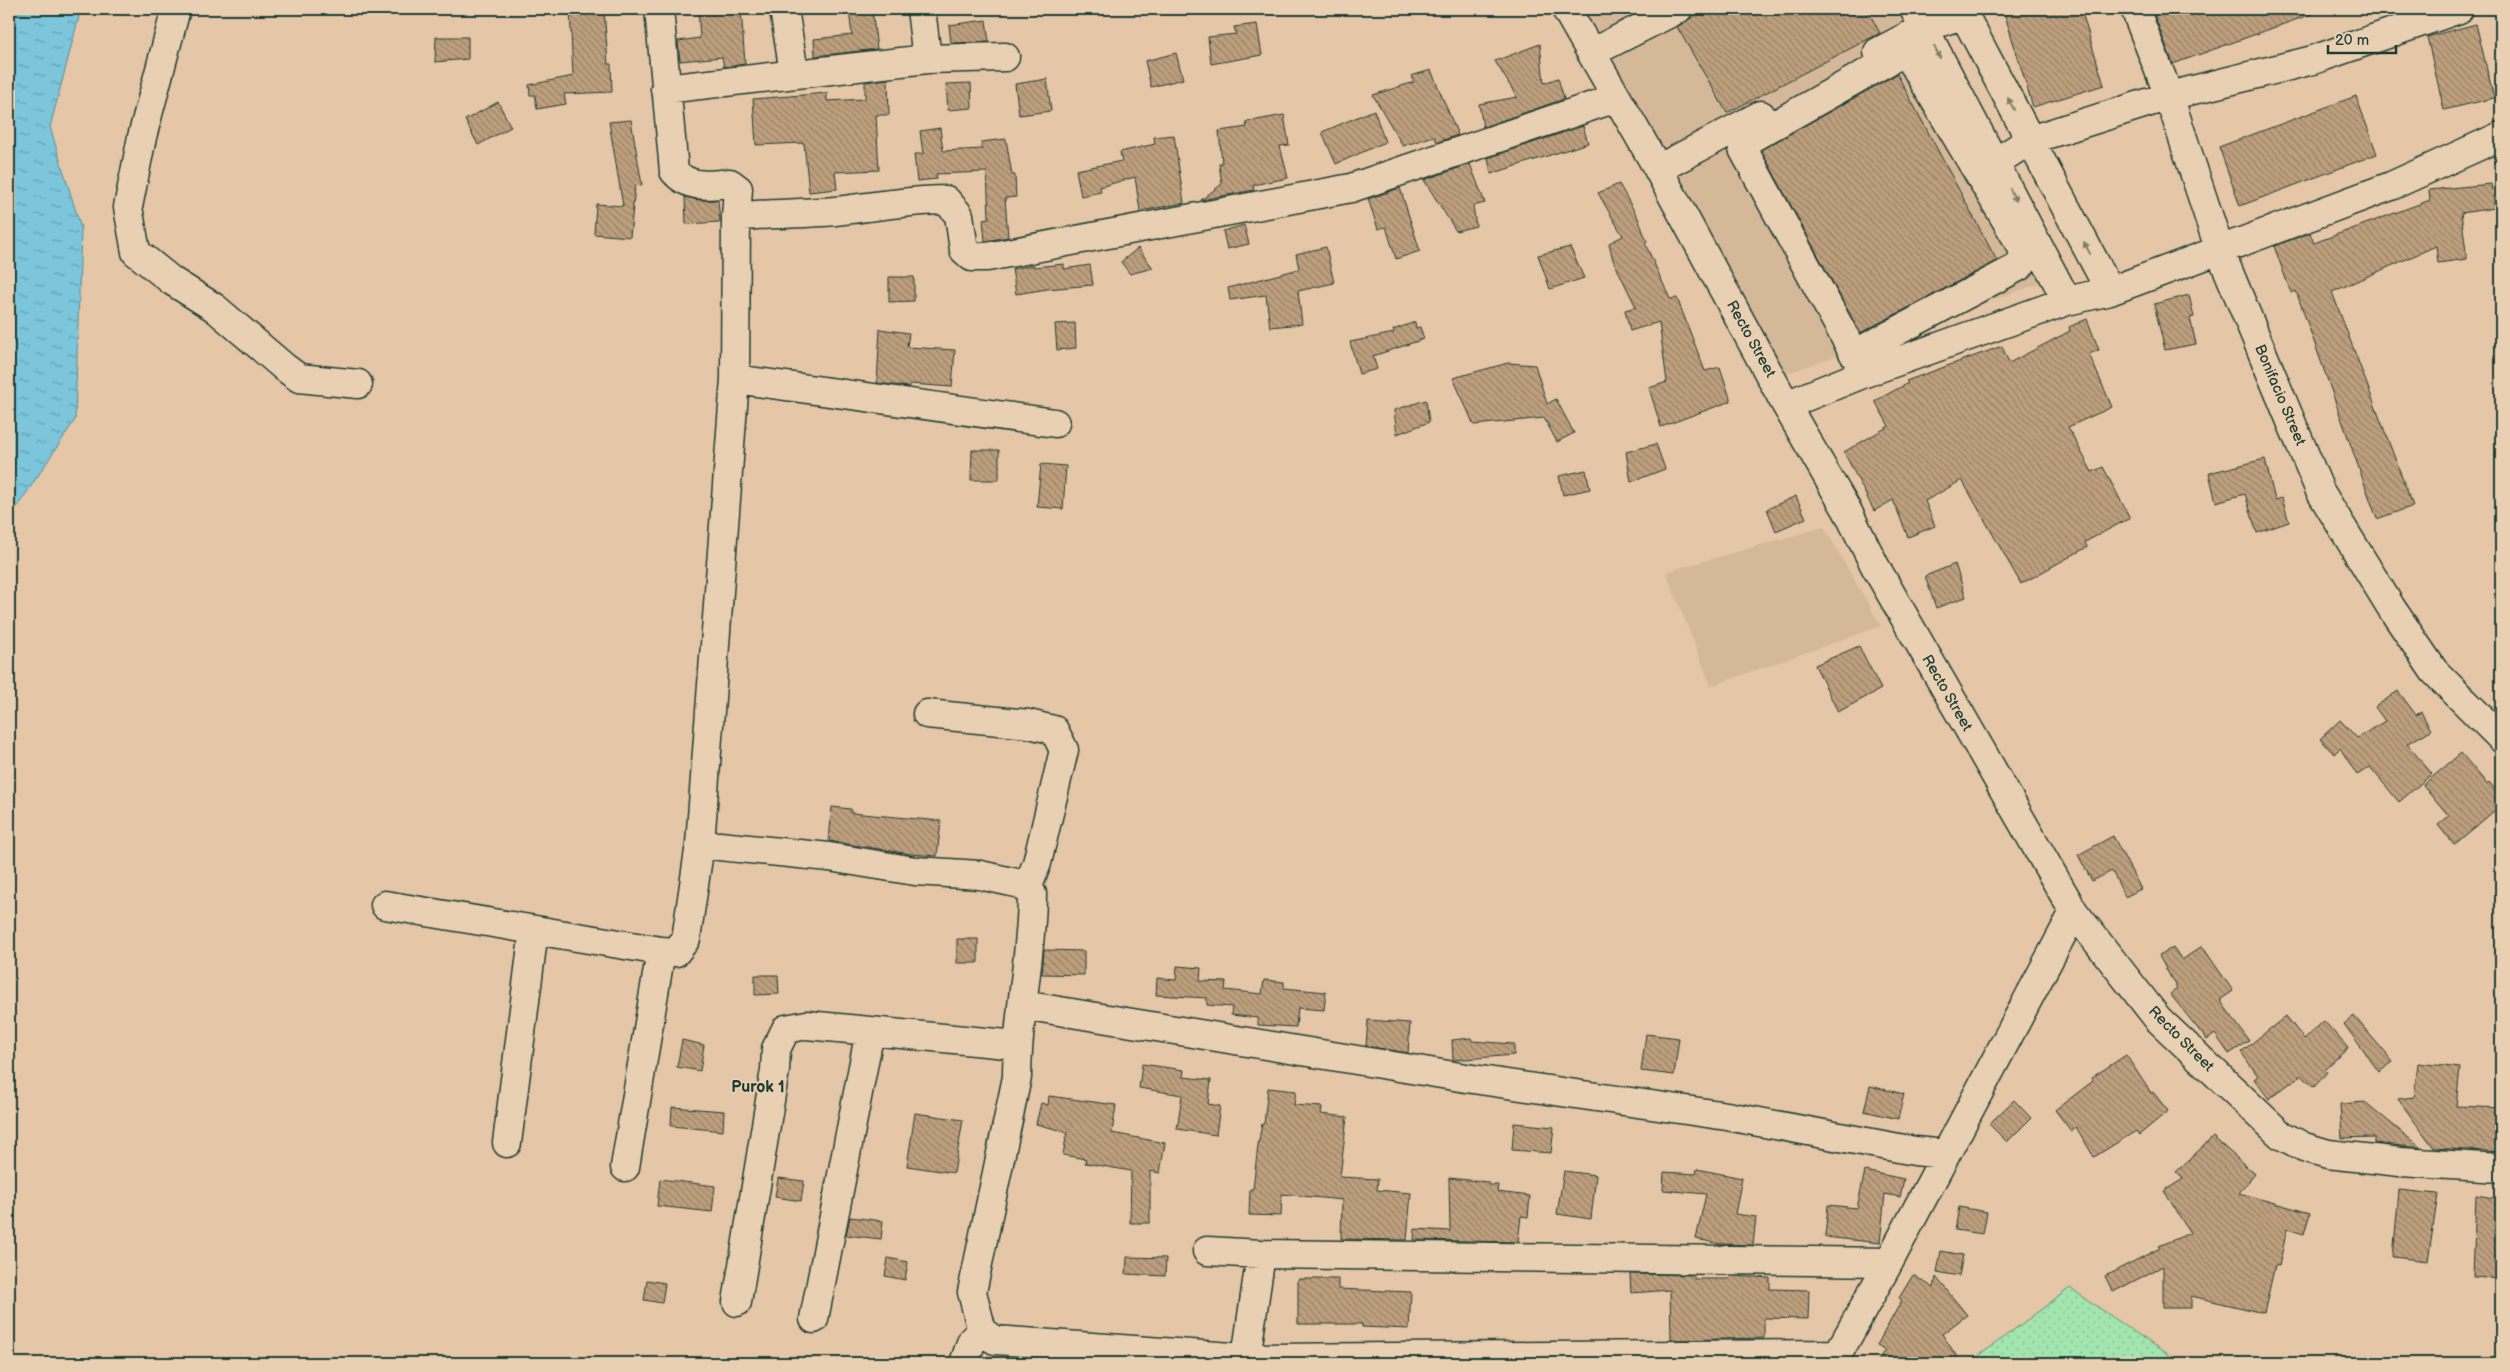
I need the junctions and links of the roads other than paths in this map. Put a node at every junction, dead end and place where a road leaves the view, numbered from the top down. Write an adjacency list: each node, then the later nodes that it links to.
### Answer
1 (176, 9): 28 (street)
2 (659, 9): 15 (street)
3 (784, 9): 14 (street)
4 (921, 9): 13 (street)
5 (1566, 9): 11 (street, Recto Street)
6 (1678, 9): 11 (street)
7 (2135, 9): 16 (street, Bonifacio Street)
8 (2459, 9): 16 (street)
9 (1963, 11): 10 (street); 19 (street, one-way to 9)
10 (1919, 18): 20 (street, one-way to 20); 21 (street)
11 (1590, 53): 17 (street, Recto Street)
12 (1004, 57): 13 (street)
13 (927, 59): 14 (street)
14 (794, 73): 15 (street)
15 (665, 89): 22 (street)
16 (2169, 96): 19 (street); 23 (street, Bonifacio Street)
17 (1616, 98): 21 (street, Recto Street); 22 (street)
18 (2501, 136): 23 (street)
19 (2030, 140): 20 (street); 24 (street, one-way to 19)
20 (1996, 162): 25 (street, one-way to 25)
21 (1658, 169): 29 (street, Recto Street)
22 (736, 217): 27 (street)
23 (2220, 251): 24 (street); 32 (street, Bonifacio Street)
24 (2110, 291): 25 (street)
25 (2067, 301): 26 (street)
26 (1859, 364): 26 (street); 29 (street)
27 (735, 379): 30 (street); 33 (street)
28 (358, 384)
29 (1786, 405): 36 (street, Recto Street)
30 (1055, 423)
31 (927, 714): 34 (street)
32 (2500, 734)
33 (700, 844): 34 (street); 38 (street)
34 (1027, 889): 39 (street)
35 (385, 905): 37 (street)
36 (2074, 912): 43 (street); 45 (street, Recto Street)
37 (534, 930): 38 (street); 42 (street)
38 (661, 951): 44 (street)
39 (1023, 1005): 41 (street); 43 (street)
40 (870, 1031): 41 (street); 49 (street); 50 (street)
41 (1017, 1045): 51 (street)
42 (507, 1143)
43 (1945, 1154): 48 (street)
44 (625, 1167)
45 (2501, 1168)
46 (1207, 1251): 47 (street)
47 (1262, 1254): 48 (street); 52 (street)
48 (1889, 1262): 53 (street)
49 (737, 1302)
50 (814, 1319)
51 (982, 1330): 52 (street); 54 (street)
52 (1246, 1358): 53 (street)
53 (1835, 1359)
54 (964, 1363)

